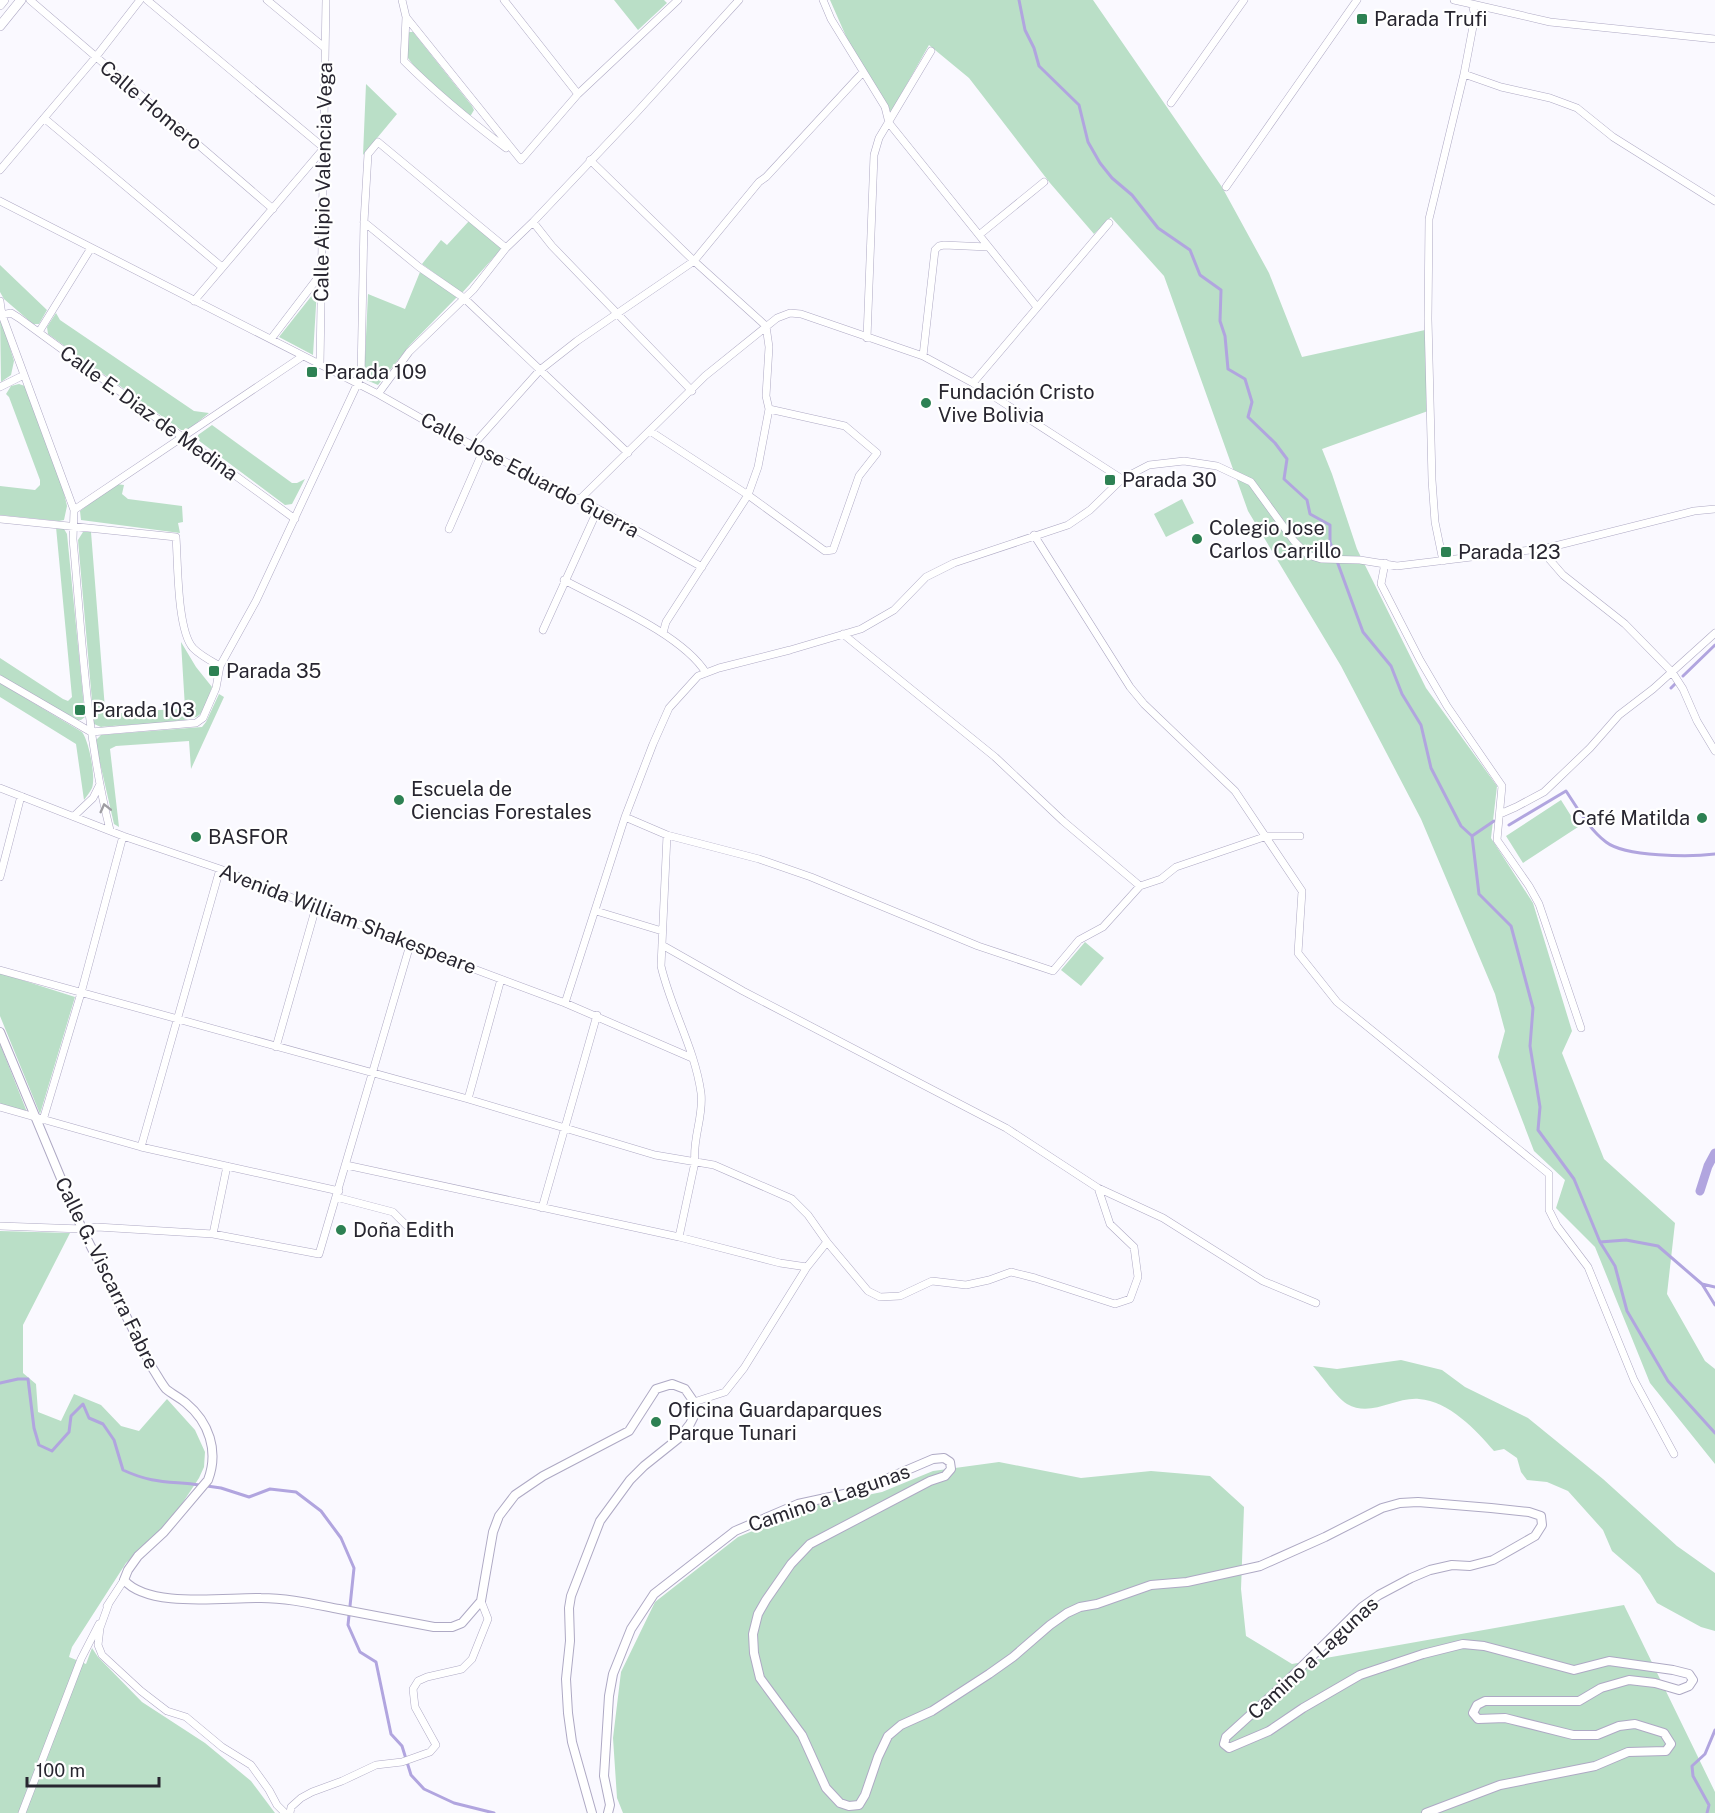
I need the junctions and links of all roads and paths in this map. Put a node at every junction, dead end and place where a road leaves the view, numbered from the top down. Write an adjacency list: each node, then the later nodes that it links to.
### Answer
1 (4, 0): 17 (main road)
2 (21, 0): 19 (main road)
3 (30, 0): 23 (street, Calle Homero)
4 (140, 0): 23 (street)
5 (147, 0): 30 (street)
6 (267, 0): 21 (street)
7 (326, 0): 21 (street, Calle Alipio Valencia Vega)
8 (402, 0): 18 (street)
9 (504, 0): 26 (street)
10 (739, 0): 32 (street)
11 (823, 0): 24 (street)
12 (1244, 0): 27 (street)
13 (1454, 0): 16 (street)
14 (674, 1): 26 (street)
15 (1355, 1): 35 (street)
16 (1472, 4): 20 (street); 25 (street)
17 (0, 5)
18 (406, 17): 31 (street); 31 (street)
19 (0, 26)
20 (1715, 39)
21 (325, 48): 30 (street, Calle Alipio Valencia Vega)
22 (931, 51): 29 (street)
23 (95, 58): 28 (street); 38 (street, Calle Homero)
24 (863, 72): 29 (street); 46 (street)
25 (1464, 74): 37 (street); 87 (street)
26 (578, 94): 31 (street)
27 (1171, 103)
28 (44, 118): 33 (street); 47 (street)
29 (889, 123): 42 (street); 57 (street)
30 (324, 148): 38 (street); 48 (street, Calle Alipio Valencia Vega)
31 (513, 153)
32 (590, 160): 40 (street); 46 (street)
33 (0, 170)
34 (1044, 182): 42 (street)
35 (1226, 187)
36 (0, 201): 44 (street)
37 (1715, 201)
38 (273, 209): 47 (street)
39 (364, 222): 45 (street); 49 (street); 65 (street)
40 (533, 222): 45 (street); 53 (street)
41 (1109, 223): 52 (street)
42 (979, 235): 43 (street)
43 (988, 247): 52 (street); 60 (street)
44 (91, 248): 50 (street); 56 (street)
45 (506, 248): 49 (street)
46 (694, 261): 53 (street); 55 (street)
47 (222, 267): 50 (street)
48 (323, 271): 58 (street); 61 (street, Calle Alipio Valencia Vega)
49 (464, 298): 62 (street); 68 (street)
50 (195, 301): 58 (street)
51 (0, 302): 54 (street)
52 (1036, 307): 64 (street)
53 (617, 313): 62 (street); 67 (street)
54 (2, 315): 56 (street, Calle E. Diaz de Medina); 63 (street)
55 (766, 326): 57 (street); 67 (street); 69 (street)
56 (39, 332): 71 (street, Calle E. Diaz de Medina)
57 (867, 338): 60 (street)
58 (271, 339): 59 (street)
59 (303, 356): 61 (street); 71 (street)
60 (923, 356): 64 (street)
61 (320, 365): 65 (street, Calle Jose Eduardo Guerra)
62 (540, 370): 72 (street); 74 (street)
63 (24, 375): 66 (street); 80 (street)
64 (973, 383): 75 (street)
65 (357, 384): 68 (street, Calle Jose Eduardo Guerra); 82 (street)
66 (0, 387)
67 (692, 391): 70 (street)
68 (378, 394): 72 (street, Calle Jose Eduardo Guerra)
69 (769, 409): 76 (street); 76 (street)
70 (650, 431): 74 (street); 76 (street)
71 (181, 438): 80 (street); 82 (street, Calle E. Diaz de Medina)
72 (473, 446): 73 (street, Calle Jose Eduardo Guerra)
73 (483, 451): 77 (street, Calle Jose Eduardo Guerra); 84 (street)
74 (628, 453): 77 (street)
75 (1122, 479): 85 (street); 88 (street)
76 (748, 495): 89 (street)
77 (579, 500): 78 (street, Calle Jose Eduardo Guerra)
78 (598, 509): 89 (street, Calle Jose Eduardo Guerra); 90 (street)
79 (1715, 509): 86 (street)
80 (74, 510): 83 (street)
81 (0, 519): 83 (street)
82 (295, 519): 95 (street)
83 (73, 526): 95 (street); 99 (street)
84 (448, 529)
85 (1034, 535): 94 (street); 110 (street)
86 (1547, 548): 87 (street); 96 (street)
87 (1443, 561): 88 (street)
88 (1385, 563): 104 (street)
89 (702, 567): 92 (street)
90 (564, 580): 91 (street); 92 (street)
91 (543, 630)
92 (663, 633): 97 (street)
93 (1715, 633): 96 (street)
94 (843, 634): 97 (street); 114 (street)
95 (220, 666): 99 (street)
96 (1672, 672): 100 (street); 104 (street)
97 (706, 673): 106 (street)
98 (0, 679): 99 (street)
99 (91, 732): 101 (street)
100 (1715, 751)
101 (99, 786): 105 (street); 107 (street, one-way to 101)
102 (0, 788): 103 (street, Avenida William Shakespeare)
103 (21, 796): 105 (street, Avenida William Shakespeare); 113 (street)
104 (1500, 814): 126 (street)
105 (74, 816): 107 (street, Avenida William Shakespeare)
106 (625, 817): 108 (street); 116 (street)
107 (110, 830): 109 (street, Avenida William Shakespeare)
108 (667, 835): 114 (street); 117 (street)
109 (123, 836): 112 (street, Avenida William Shakespeare); 122 (street)
110 (1267, 836): 111 (street); 114 (street); 151 (street)
111 (1300, 836)
112 (220, 869): 115 (street, Avenida William Shakespeare); 125 (street)
113 (0, 877)
114 (1140, 886)
115 (316, 907): 118 (street, Avenida William Shakespeare); 128 (street)
116 (596, 910): 117 (street); 123 (street)
117 (662, 931): 119 (street)
118 (410, 945): 121 (street, Avenida William Shakespeare); 130 (street)
119 (662, 945): 129 (street); 139 (street)
120 (0, 970): 122 (street)
121 (501, 979): 123 (street, Avenida William Shakespeare); 131 (street)
122 (81, 993): 125 (street); 133 (street)
123 (566, 1003): 124 (street, Avenida William Shakespeare)
124 (597, 1015): 129 (street, Avenida William Shakespeare); 134 (street)
125 (178, 1020): 128 (street); 135 (street)
126 (1581, 1028)
127 (0, 1032): 133 (street, Calle G. Viscarra Fabre)
128 (276, 1047): 130 (street)
129 (692, 1058): 136 (street)
130 (372, 1073): 131 (street); 137 (street)
131 (468, 1100): 134 (street)
132 (0, 1107): 133 (street)
133 (39, 1119): 135 (street); 144 (street, Calle G. Viscarra Fabre)
134 (566, 1129): 136 (street); 141 (street)
135 (141, 1148): 138 (street)
136 (694, 1162): 146 (street); 147 (street)
137 (346, 1165): 140 (street); 141 (street)
138 (227, 1166): 140 (street); 145 (street)
139 (1098, 1188): 147 (street); 149 (street)
140 (337, 1194): 142 (street); 145 (street)
141 (542, 1208): 146 (street)
142 (406, 1225)
143 (0, 1226): 144 (street)
144 (82, 1229): 145 (street); 152 (street, Calle G. Viscarra Fabre)
145 (213, 1234)
146 (679, 1237): 148 (street)
147 (827, 1242): 148 (street)
148 (807, 1267): 150 (street)
149 (1316, 1303)
150 (694, 1402): 153 (street); 158 (street)
151 (1674, 1454)
152 (123, 1580): 153 (street); 154 (street)
153 (481, 1601): 157 (street)
154 (109, 1604): 155 (street); 156 (street)
155 (22, 1813)
156 (285, 1813)
157 (290, 1813)
158 (592, 1813)
159 (608, 1813): 160 (street, Camino a Lagunas)
160 (1426, 1813)

